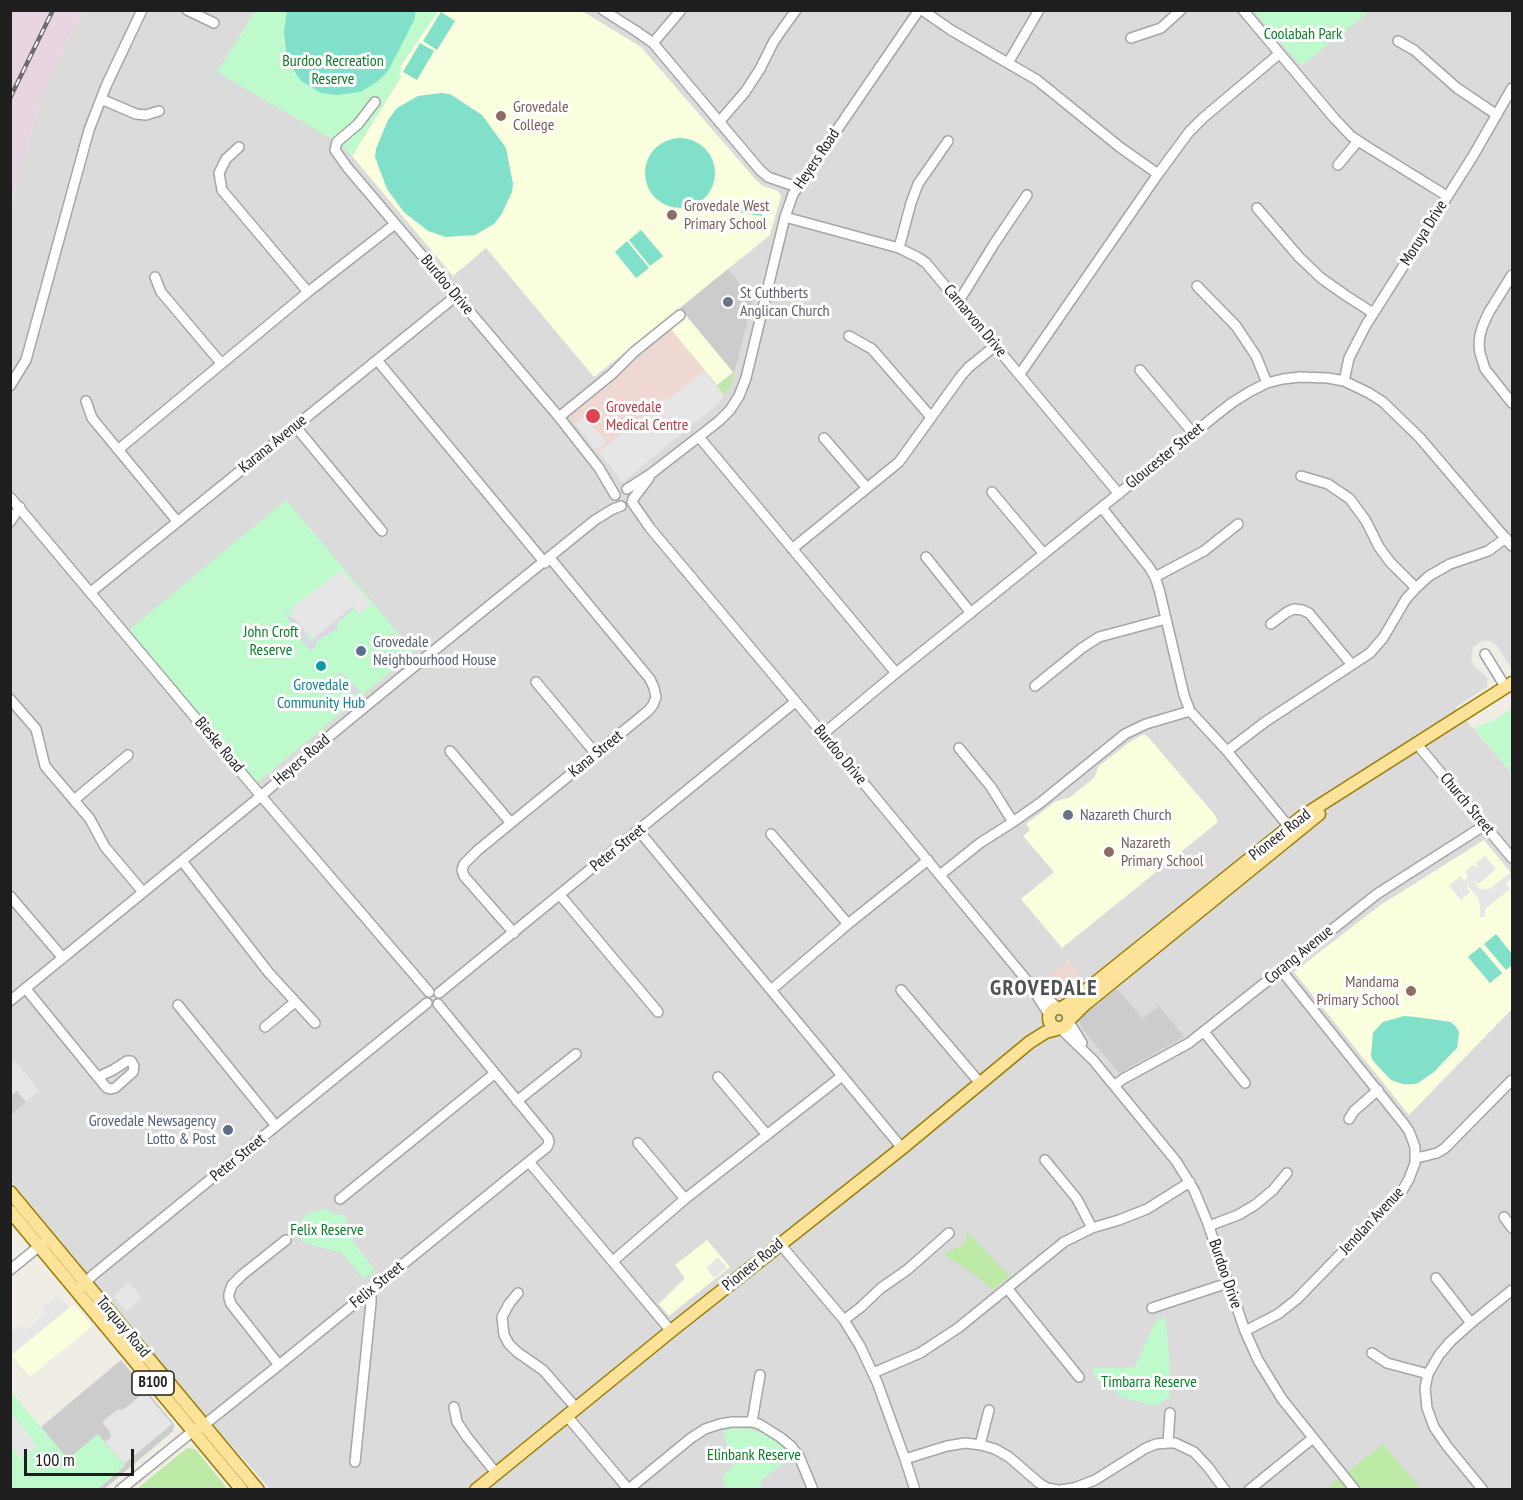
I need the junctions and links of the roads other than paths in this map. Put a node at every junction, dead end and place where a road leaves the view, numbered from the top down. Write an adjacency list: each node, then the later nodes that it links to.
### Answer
1 (142, 10): 17 (street)
2 (187, 10): 10 (street)
3 (603, 10): 13 (street)
4 (681, 10): 13 (street)
5 (796, 10): 21 (street)
6 (921, 10): 15 (street); 27 (street, Heyers Road)
7 (1039, 10): 15 (street)
8 (1182, 10): 11 (street)
9 (1243, 10): 14 (street)
10 (214, 23)
11 (1131, 38)
12 (1398, 41): 20 (street)
13 (653, 44): 21 (street)
14 (1279, 54): 23 (street); 26 (street)
15 (1008, 63): 26 (street)
16 (1512, 88): 20 (street, Moruya Drive)
17 (101, 99): 19 (street); 50 (street)
18 (375, 102): 32 (street, Burdoo Drive)
19 (159, 111)
20 (1497, 115): 29 (street, Moruya Drive)
21 (719, 122): 27 (street)
22 (948, 141): 33 (street)
23 (1358, 141): 25 (street); 29 (street)
24 (239, 147): 37 (street)
25 (1338, 165)
26 (1158, 174): 47 (street)
27 (797, 187): 31 (street, Heyers Road)
28 (1028, 195): 39 (street)
29 (1447, 196): 40 (street, Moruya Drive)
30 (1257, 208): 40 (street)
31 (785, 217): 33 (street, Carnarvon Drive); 57 (street, Heyers Road)
32 (394, 224): 37 (street); 38 (street, Burdoo Drive)
33 (899, 248): 39 (street, Carnarvon Drive)
34 (1512, 275): 52 (street)
35 (155, 277): 45 (street)
36 (1197, 286): 49 (street)
37 (308, 292): 45 (street)
38 (456, 296): 44 (street, Karana Avenue); 53 (street, Burdoo Drive)
39 (959, 302): 43 (street, Carnarvon Drive)
40 (1373, 313): 48 (street, Moruya Drive)
41 (680, 315): 53 (street)
42 (849, 336): 54 (street)
43 (995, 346): 47 (street, Carnarvon Drive); 54 (street)
44 (377, 360): 55 (street, Karana Avenue); 76 (street, Kana Street)
45 (221, 363): 59 (street)
46 (1140, 370): 56 (street)
47 (1020, 374): 63 (street, Carnarvon Drive)
48 (1344, 381): 49 (street, Gloucester Street); 72 (street, Gloucester Street)
49 (1268, 383): 56 (street, Gloucester Street)
50 (10, 386)
51 (86, 401): 59 (street)
52 (1512, 403)
53 (559, 417): 65 (street, Burdoo Drive)
54 (931, 417): 61 (street)
55 (295, 426): 68 (street, Karana Avenue); 71 (street)
56 (1193, 433): 63 (street, Gloucester Street)
57 (700, 435): 65 (street, Heyers Road); 73 (street)
58 (824, 438): 61 (street)
59 (119, 449): 68 (street)
60 (1301, 476): 78 (street)
61 (867, 488): 73 (street)
62 (992, 492): 74 (street)
63 (1119, 494): 67 (street, Gloucester Street)
64 (10, 497): 66 (street, Bieske Road)
65 (624, 498): 76 (street, Heyers Road); 90 (street, Burdoo Drive)
66 (20, 507): 69 (street); 79 (street, Bieske Road)
67 (1102, 508): 74 (street, Gloucester Street); 77 (street)
68 (177, 521): 79 (street, Karana Avenue)
69 (10, 522)
70 (1238, 524): 77 (street)
71 (382, 531)
72 (1509, 542): 78 (street)
73 (792, 549): 85 (street)
74 (1044, 554): 80 (street, Gloucester Street)
75 (926, 557): 80 (street)
76 (547, 560): 97 (street, Kana Street); 99 (street, Heyers Road)
77 (1155, 577): 81 (street)
78 (1416, 588): 84 (street)
79 (91, 592): 99 (street, Bieske Road)
80 (971, 613): 85 (street, Gloucester Street)
81 (1166, 620): 87 (street); 91 (street)
82 (1271, 624): 84 (street)
83 (1485, 654): 88 (street)
84 (1352, 665): 96 (street)
85 (896, 673): 92 (street, Gloucester Street)
86 (536, 682): 97 (street)
87 (1035, 686)
88 (1510, 689): 93 (main road, Pioneer Road)
89 (10, 699): 100 (street)
90 (795, 702): 92 (street, Burdoo Drive); 105 (street, Peter Street)
91 (1190, 711): 96 (street); 101 (street)
92 (823, 734): 108 (street, Burdoo Drive)
93 (1419, 746): 103 (street, Church Street); 104 (main road, Pioneer Road)
94 (959, 748): 101 (street)
95 (450, 751): 102 (street)
96 (1227, 751): 104 (street)
97 (596, 754): 102 (street, Kana Street)
98 (128, 755): 100 (street)
99 (261, 796): 109 (street, Heyers Road); 121 (street, Bieske Road)
100 (74, 801): 111 (street)
101 (1013, 822): 110 (street)
102 (510, 823): 115 (street, Kana Street)
103 (1485, 825): 107 (street, Church Street); 117 (street, Corang Avenue)
104 (1292, 830): 128 (main road, Pioneer Road); 130 (main road, Pioneer Road)
105 (639, 831): 112 (street, Peter Street); 119 (street)
106 (771, 834): 114 (street)
107 (1512, 858)
108 (928, 860): 110 (street, Burdoo Drive); 114 (street)
109 (182, 861): 111 (street, Heyers Road); 123 (street)
110 (940, 875): 128 (street, Burdoo Drive)
111 (143, 892): 116 (street, Heyers Road)
112 (560, 895): 115 (street, Peter Street); 127 (street)
113 (10, 896): 116 (street)
114 (848, 924): 119 (street)
115 (514, 933): 121 (street, Peter Street)
116 (63, 958): 118 (street, Heyers Road)
117 (1281, 970): 132 (street, Corang Avenue); 143 (street)
118 (26, 988): 122 (street, Heyers Road); 137 (street)
119 (771, 990): 136 (street)
120 (901, 990): 140 (street)
121 (434, 993): 124 (street); 125 (street)
122 (10, 1001)
123 (295, 1002): 129 (street); 131 (street)
124 (427, 1003): 125 (street); 171 (street, Peter Street)
125 (438, 1004): 135 (street)
126 (178, 1005): 146 (street)
127 (658, 1012)
128 (1055, 1012): 130 (main road); 130 (main road); 133 (main road, Pioneer Road)
129 (315, 1023)
130 (1064, 1025): 133 (main road, Pioneer Road); 142 (street, Burdoo Drive)
131 (265, 1027)
132 (1204, 1032): 141 (street); 142 (street, Corang Avenue)
133 (1030, 1042): 140 (main road, Pioneer Road)
134 (576, 1054): 144 (street)
135 (494, 1074): 144 (street); 156 (street)
136 (842, 1076): 147 (street); 149 (street)
137 (98, 1077)
138 (718, 1077): 147 (street)
139 (1512, 1080): 150 (street)
140 (980, 1083): 149 (main road, Pioneer Road)
141 (1245, 1083)
142 (1115, 1085): 154 (street, Burdoo Drive)
143 (1378, 1090): 145 (street); 150 (street)
144 (517, 1101): 152 (street, Felix Street)
145 (1349, 1119)
146 (272, 1121)
147 (767, 1135): 157 (street)
148 (638, 1143): 157 (street)
149 (902, 1148): 166 (main road, Pioneer Road)
150 (1415, 1157): 179 (street, Jenolan Avenue)
151 (1045, 1160): 162 (street)
152 (530, 1162): 167 (street); 173 (street, Felix Street)
153 (1287, 1173): 160 (street)
154 (1190, 1182): 160 (street, Burdoo Drive); 162 (street)
155 (10, 1192): 165 (main road, Torquay Road / B100)
156 (340, 1199)
157 (685, 1199): 167 (street)
158 (10, 1211): 165 (main road, Torquay Road / B100)
159 (1504, 1217): 161 (street)
160 (1209, 1226): 170 (street, Burdoo Drive)
161 (1512, 1227)
162 (1092, 1228): 172 (street)
163 (949, 1233): 177 (street)
164 (286, 1240): 182 (street)
165 (44, 1242): 168 (street); 171 (main road, Torquay Road / B100)
166 (780, 1244): 177 (street); 180 (main road, Pioneer Road)
167 (613, 1261): 180 (street)
168 (10, 1270)
169 (1436, 1278): 178 (street)
170 (1228, 1283): 176 (street); 179 (street, Burdoo Drive)
171 (81, 1286): 192 (main road, Torquay Road / B100)
172 (1008, 1288): 183 (street); 186 (street)
173 (371, 1290): 182 (street, Felix Street); 197 (street)
174 (1512, 1290): 178 (street)
175 (518, 1293): 189 (street)
176 (1152, 1308)
177 (844, 1320): 183 (street)
178 (1472, 1323): 184 (street)
179 (1245, 1330): 193 (street, Burdoo Drive)
180 (671, 1331): 189 (main road, Pioneer Road)
181 (1372, 1353): 184 (street)
182 (279, 1365): 192 (street, Felix Street)
183 (873, 1373): 196 (street)
184 (1428, 1374): 210 (street)
185 (760, 1375): 191 (street)
186 (1079, 1377)
187 (454, 1407): 198 (street)
188 (989, 1410): 195 (street)
189 (572, 1412): 198 (main road, Pioneer Road); 199 (street)
190 (1170, 1413): 194 (street)
191 (752, 1422): 199 (street); 205 (street)
192 (198, 1428): 201 (street, Felix Street); 202 (main road, Torquay Road / B100); 203 (main road, Torquay Road / B100)
193 (1313, 1438): 208 (street); 209 (street, Burdoo Drive)
194 (1168, 1443): 200 (street); 207 (street)
195 (980, 1445): 196 (street); 200 (street)
196 (905, 1459): 206 (street)
197 (355, 1462)
198 (496, 1473): 204 (main road, Pioneer Road)
199 (629, 1489)
200 (1057, 1489)
201 (120, 1490)
202 (242, 1490)
203 (258, 1490)
204 (476, 1490)
205 (813, 1490)
206 (915, 1490)
207 (1225, 1490)
208 (1249, 1490)
209 (1355, 1490)
210 (1483, 1490)

